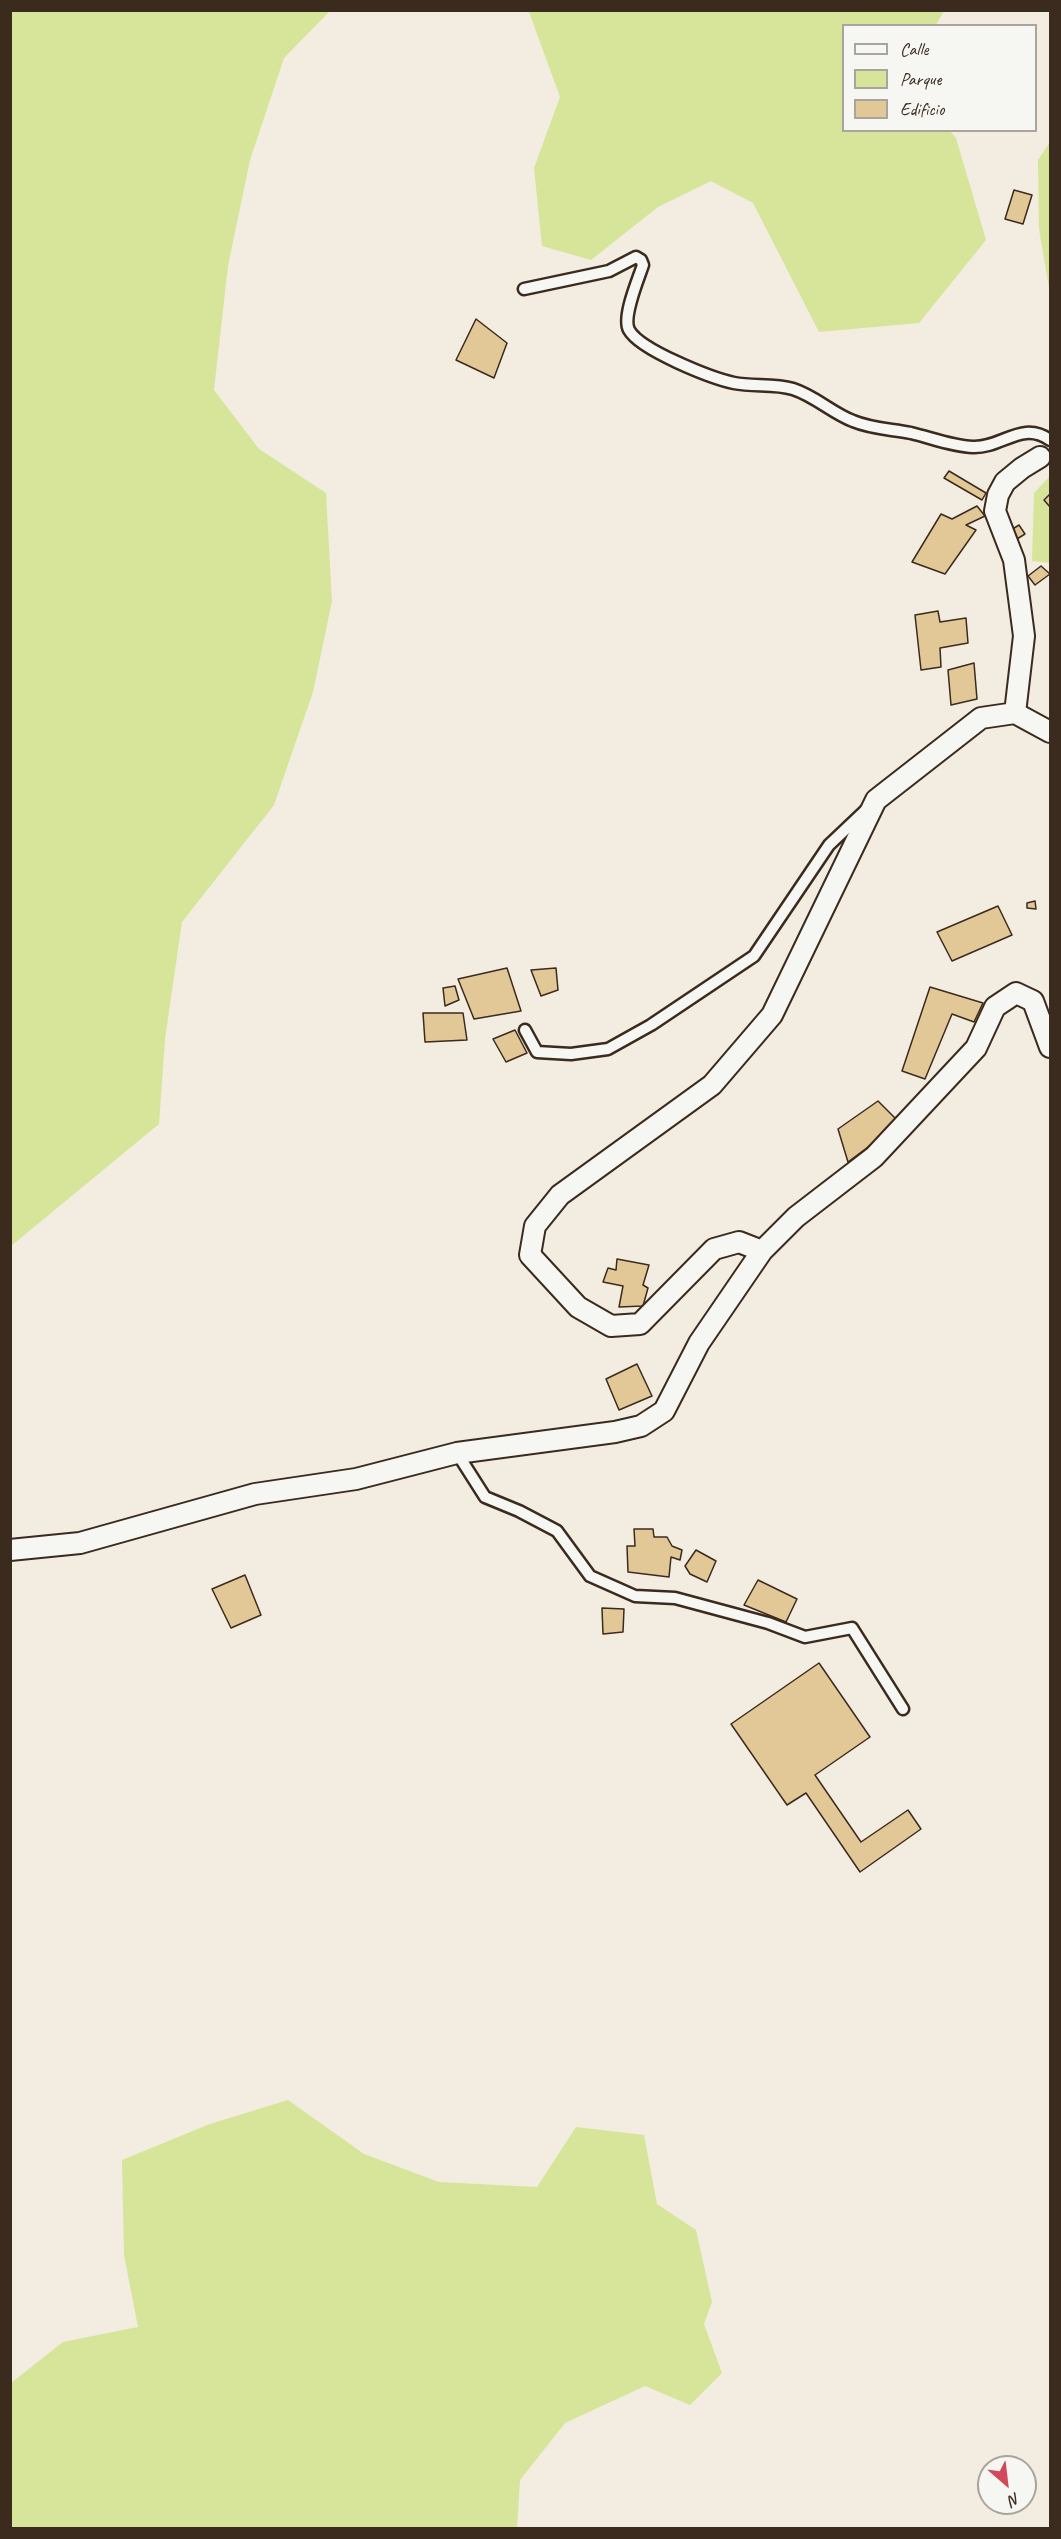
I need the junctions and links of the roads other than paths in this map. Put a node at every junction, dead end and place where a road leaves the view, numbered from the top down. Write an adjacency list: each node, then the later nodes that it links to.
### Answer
1 (524, 289): 2 (lane)
2 (1047, 447): 3 (street)
3 (1015, 713): 4 (street); 5 (street)
4 (1050, 732)
5 (876, 800): 6 (lane); 8 (street)
6 (525, 1030)
7 (1050, 1047): 8 (street)
8 (762, 1251): 9 (street)
9 (457, 1453): 10 (street); 11 (lane)
10 (10, 1550)
11 (903, 1709)

